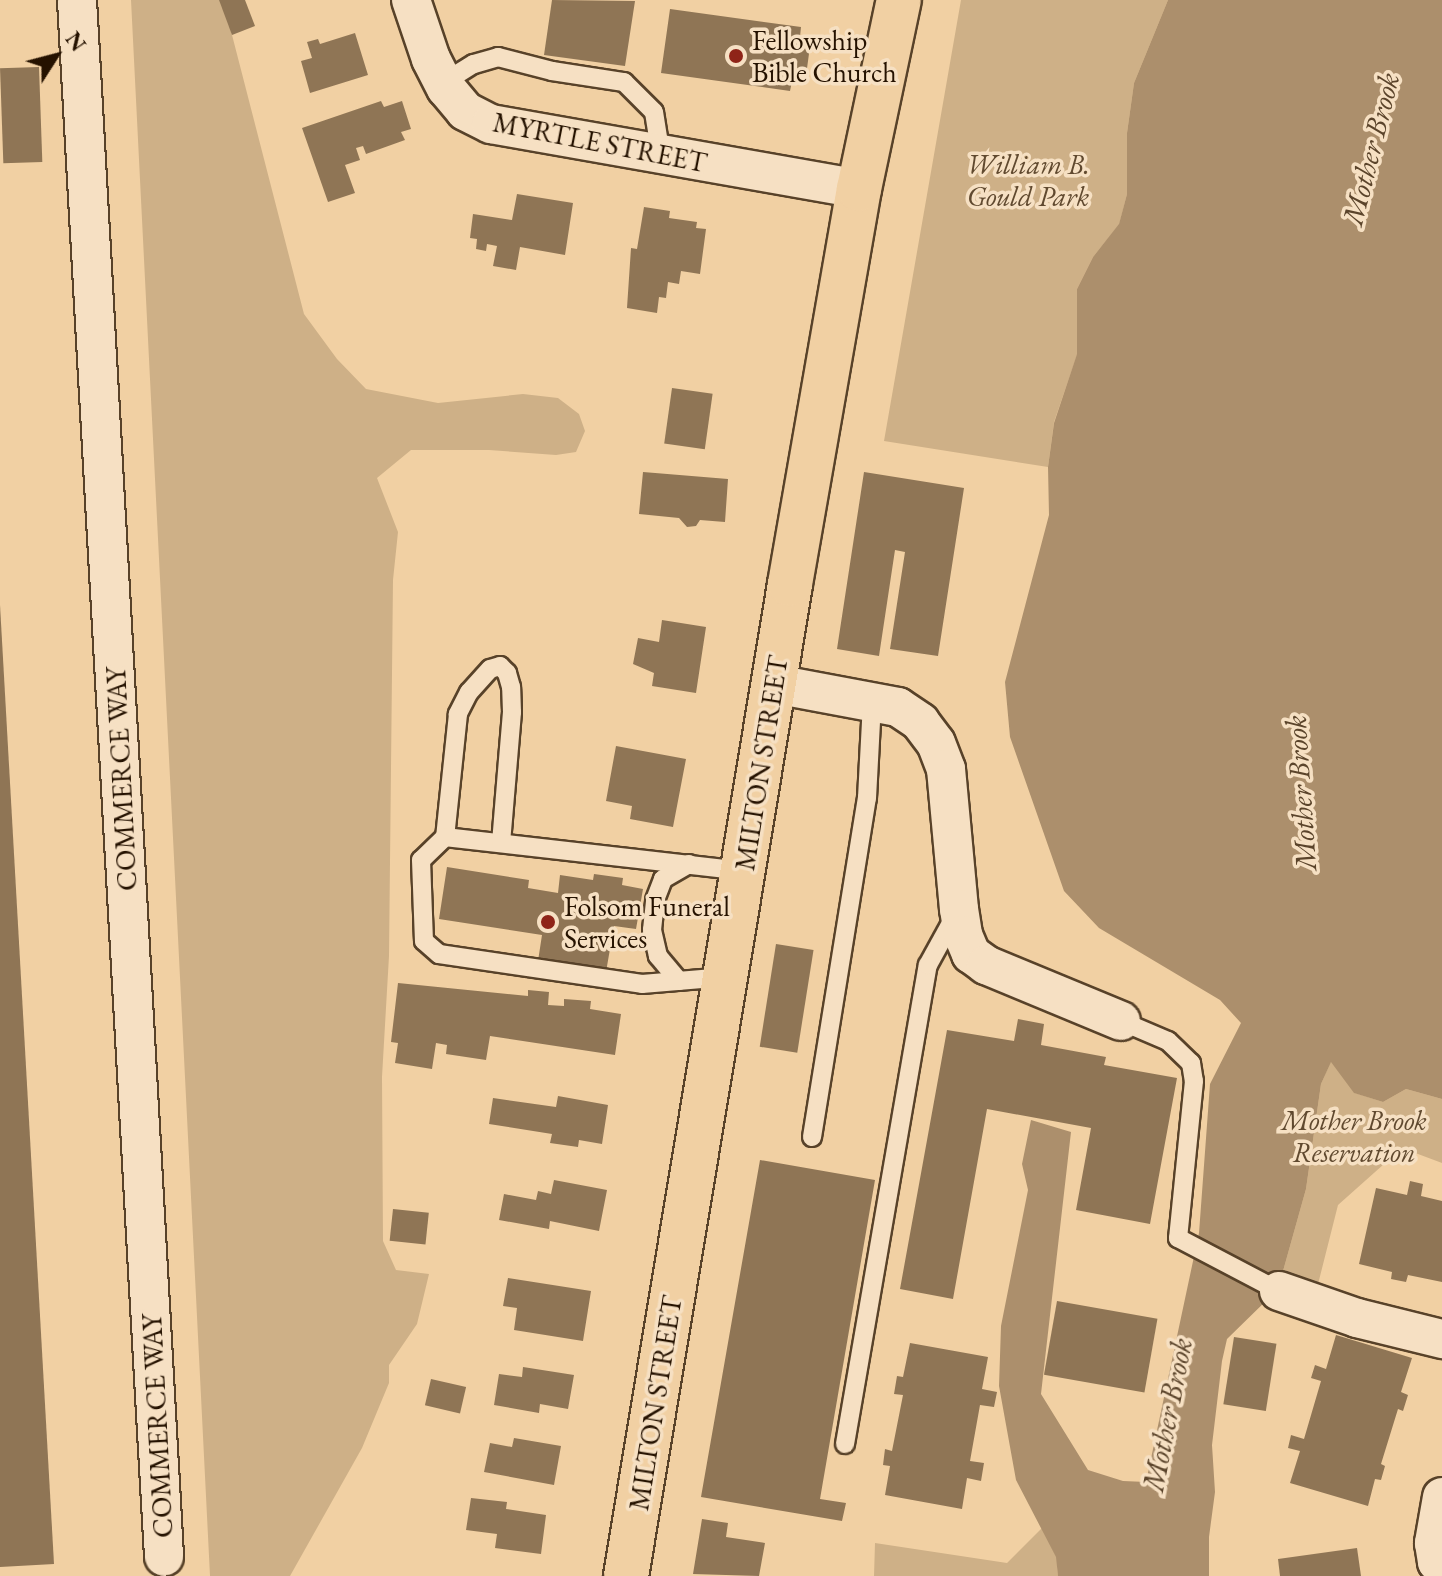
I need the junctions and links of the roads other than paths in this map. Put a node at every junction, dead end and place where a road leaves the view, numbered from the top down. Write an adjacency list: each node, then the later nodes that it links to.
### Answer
1 (77, 0): 22 (street, COMMERCE WAY)
2 (411, 0): 4 (street, MYRTLE STREET)
3 (899, 0): 6 (main road, MILTON STREET)
4 (443, 83): 5 (street, MYRTLE STREET); 5 (lane)
5 (661, 156): 6 (street, MYRTLE STREET)
6 (859, 189): 7 (main road, MILTON STREET)
7 (775, 684): 8 (street); 12 (main road, MILTON STREET)
8 (872, 701): 13 (street); 17 (lane)
9 (445, 837): 10 (lane); 10 (lane); 15 (lane)
10 (501, 843): 11 (lane)
11 (689, 864): 12 (lane); 15 (lane)
12 (744, 871): 14 (main road, MILTON STREET)
13 (959, 909): 16 (street); 20 (lane)
14 (726, 977): 15 (lane); 24 (main road, MILTON STREET)
15 (679, 981)
16 (1121, 1021): 18 (lane)
17 (812, 1137)
18 (1279, 1291): 19 (street)
19 (1442, 1339)
20 (845, 1444)
21 (1442, 1497): 23 (street)
22 (164, 1557)
23 (1438, 1568)
24 (626, 1576)

